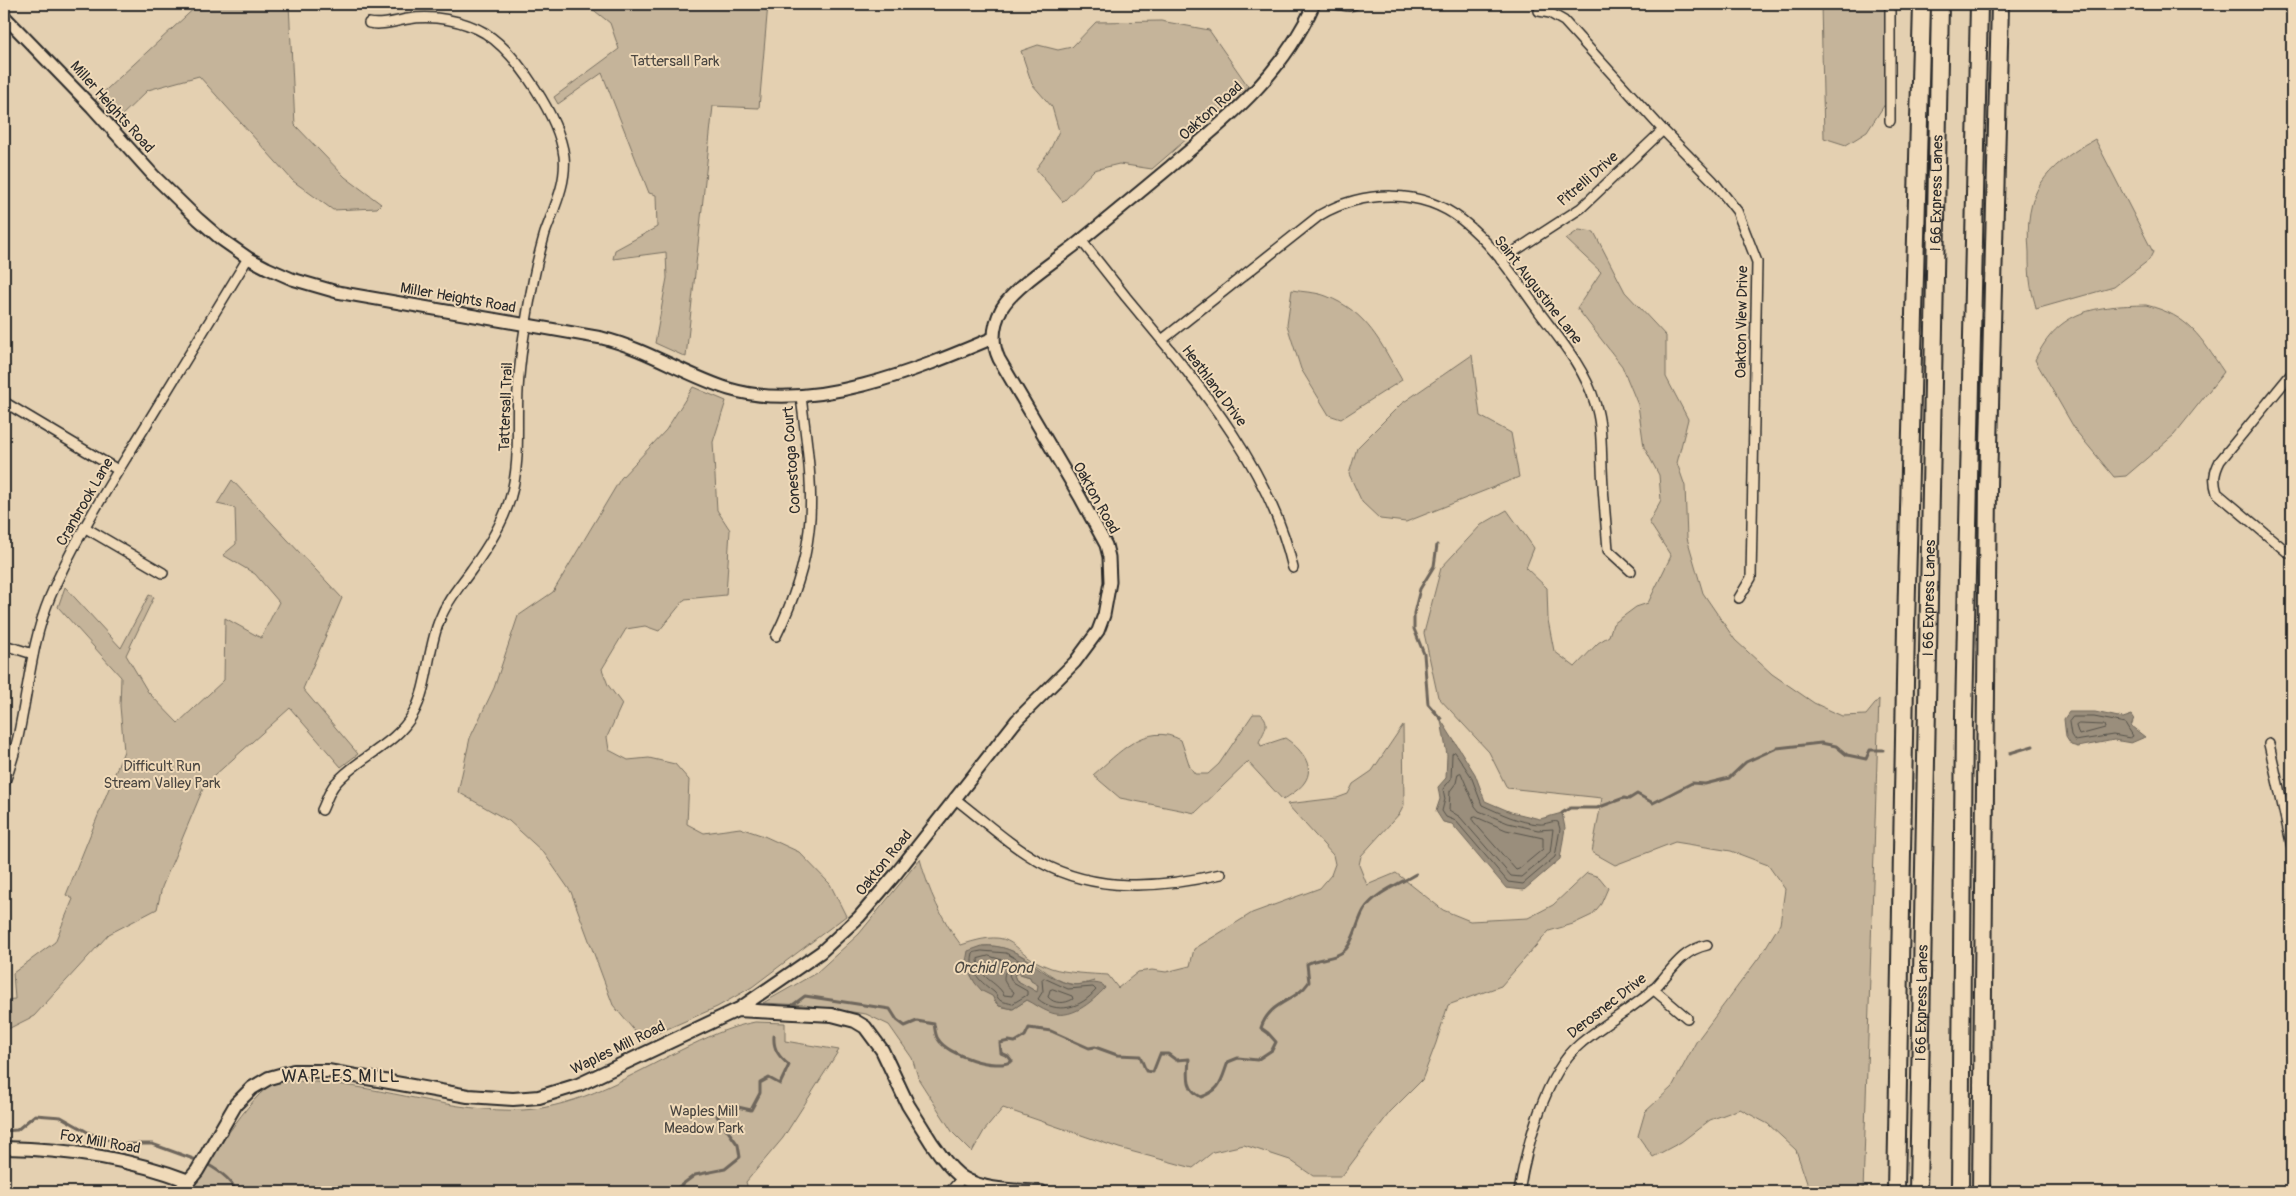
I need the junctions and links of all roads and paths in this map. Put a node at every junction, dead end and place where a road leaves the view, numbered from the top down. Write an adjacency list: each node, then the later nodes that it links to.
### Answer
1 (1314, 4): 14 (street, Oakton Road)
2 (1335, 4): 3 (street)
3 (1355, 4)
4 (1890, 4): 12 (street)
5 (1922, 4): 50 (highway)
6 (1940, 4): 51 (highway, I 66 Express Lanes)
7 (1978, 4): 52 (highway)
8 (2000, 4): 53 (highway)
9 (1539, 11): 13 (street, Oakton View Drive)
10 (4, 16): 15 (street, Miller Heights Road)
11 (369, 23): 17 (street, Tattersall Trail)
12 (1890, 121)
13 (1663, 130): 16 (street, Pitrelli Drive); 29 (street, Oakton View Drive)
14 (1081, 240): 18 (street, Oakton Road); 19 (street, Heathland Drive)
15 (248, 258): 17 (street, Miller Heights Road); 23 (street, Cranbrook Lane)
16 (1500, 260): 19 (street, Saint Augustine Lane); 27 (street, Saint Augustine Lane)
17 (527, 324): 21 (street, Miller Heights Road); 36 (street, Tattersall Trail)
18 (993, 338): 21 (street, Miller Heights Road); 35 (street, Oakton Road)
19 (1162, 340): 26 (street, Heathland Drive)
20 (2292, 373): 25 (street)
21 (801, 396): 30 (street, Conestoga Court)
22 (4, 402): 23 (street)
23 (118, 470): 24 (street, Cranbrook Lane)
24 (84, 527): 28 (street); 32 (street, Cranbrook Lane)
25 (2292, 554)
26 (1293, 568)
27 (1631, 571)
28 (163, 573)
29 (1739, 598)
30 (776, 636)
31 (4, 645): 32 (street)
32 (33, 654): 34 (street, Cranbrook Lane)
33 (2269, 744): 37 (street)
34 (4, 784)
35 (954, 798): 38 (street); 41 (street, Oakton Road)
36 (322, 810)
37 (2292, 847)
38 (1221, 874)
39 (1707, 945): 40 (street, Derosnec Drive)
40 (1653, 989): 42 (street); 49 (street, Derosnec Drive)
41 (737, 1010): 44 (main road, Waples Mill Road); 45 (main road, Waples Mill Road)
42 (1687, 1018)
43 (4, 1148): 45 (main road, Fox Mill Road)
44 (963, 1177): 47 (street); 48 (main road)
45 (188, 1181): 46 (main road, Waples Mill Road)
46 (179, 1192)
47 (950, 1192)
48 (1040, 1192)
49 (1520, 1192)
50 (1896, 1192)
51 (1918, 1192)
52 (1960, 1192)
53 (1981, 1192)

